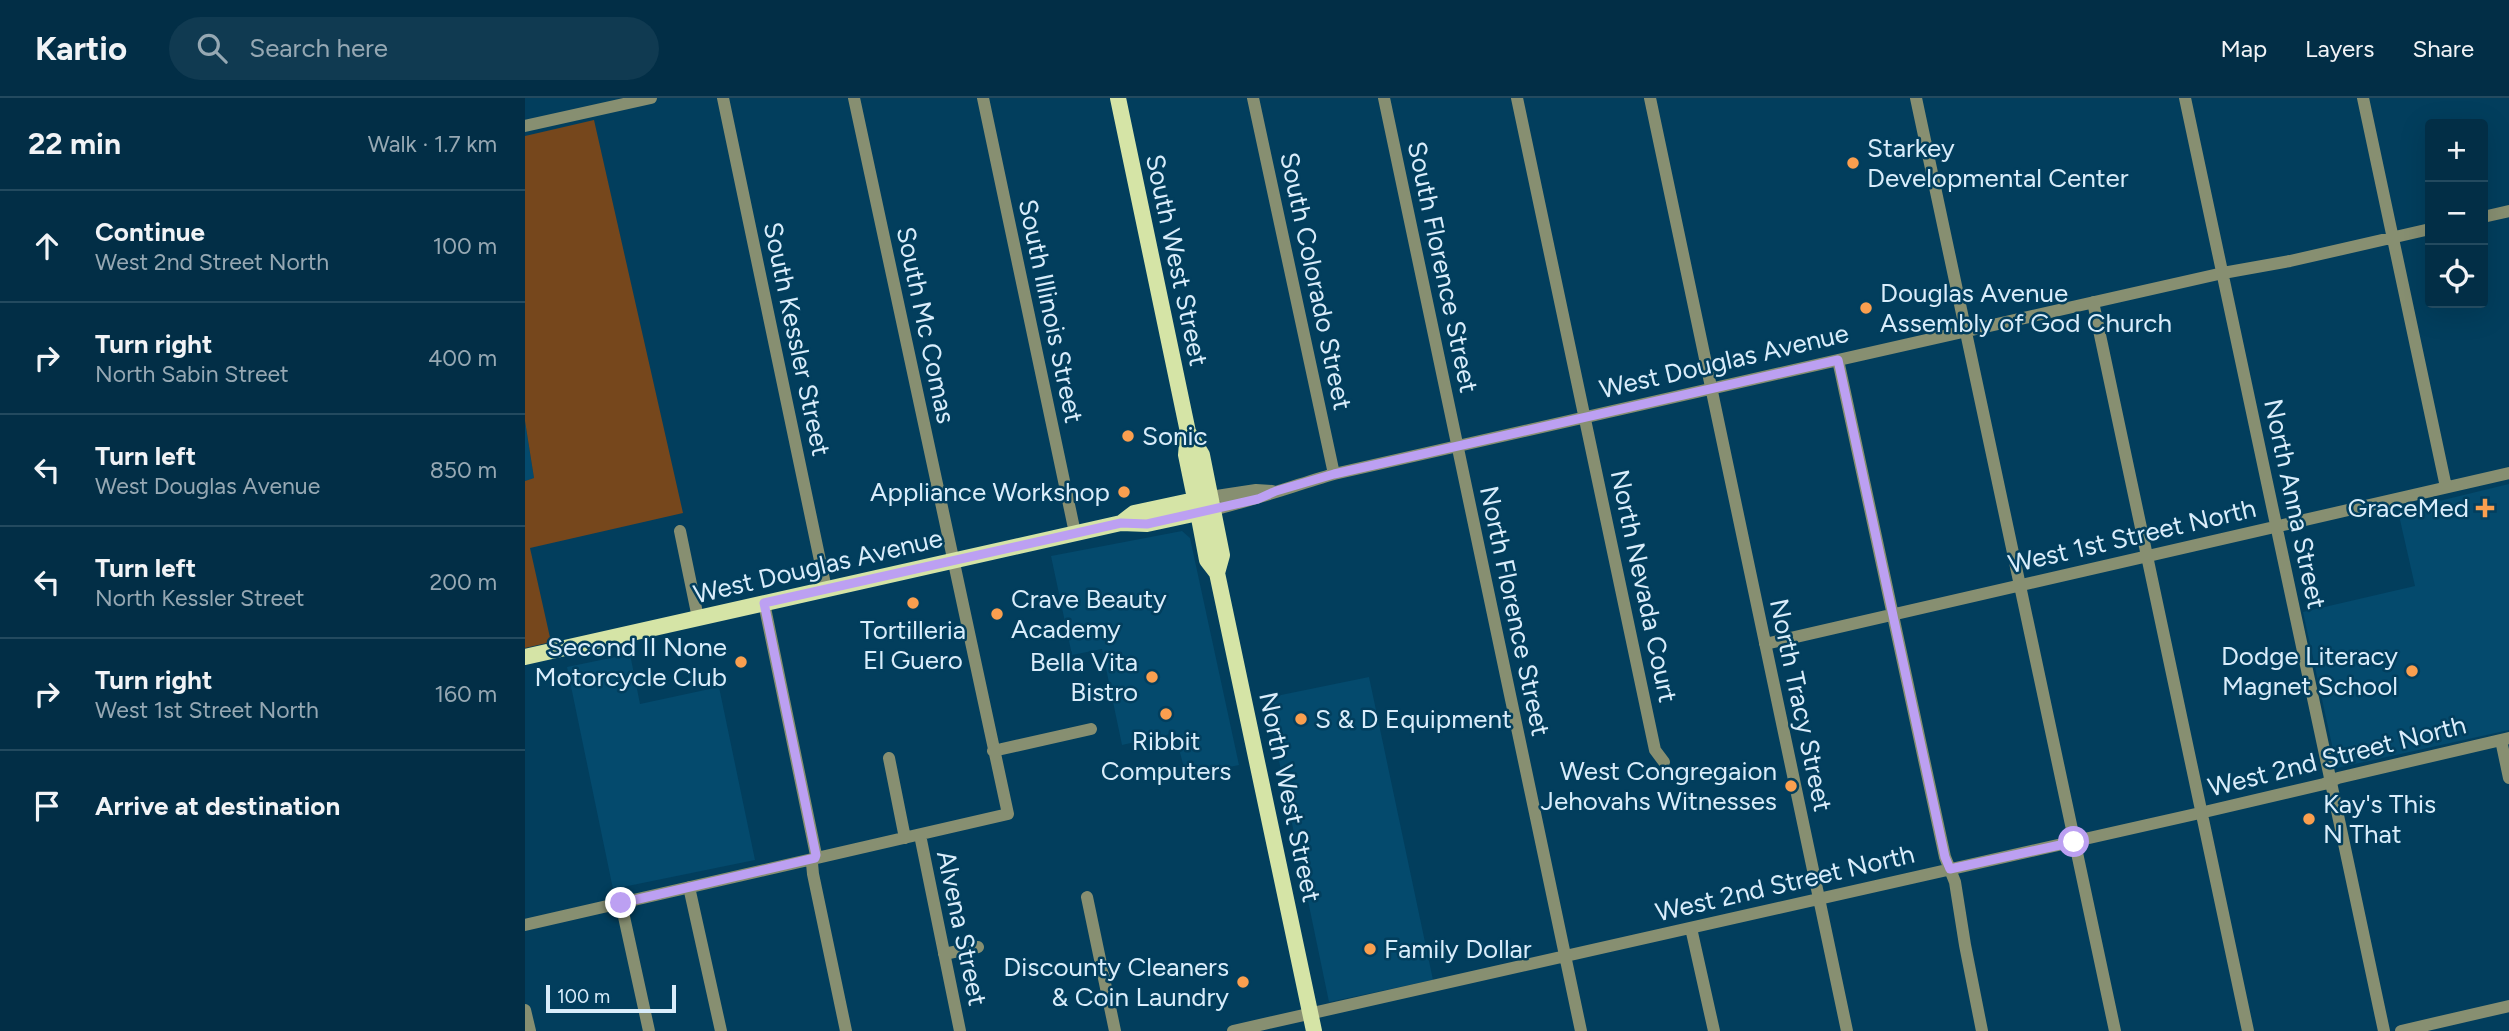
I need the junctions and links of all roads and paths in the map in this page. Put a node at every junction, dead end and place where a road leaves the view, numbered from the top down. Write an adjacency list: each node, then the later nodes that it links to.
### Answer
1 (652, 98): 13 (street)
2 (723, 98): 35 (street, South Kessler Street)
3 (854, 98): 33 (street, South Mc Comas)
4 (983, 98): 31 (street, South Illinois Street)
5 (1118, 98): 28 (main road, South West Street)
6 (1253, 98): 26 (street, South Colorado Street)
7 (1384, 98): 24 (street, South Florence Street)
8 (1517, 98): 23 (street, North Nevada Court)
9 (1650, 98): 22 (street, North Tracy Street)
10 (1916, 98): 20 (street)
11 (2185, 98): 18 (street, North Anna Street)
12 (2363, 98): 17 (street)
13 (525, 126)
14 (2509, 211): 15 (street)
15 (2488, 216)
16 (2425, 230): 17 (street, West Douglas Avenue)
17 (2393, 238): 18 (street, West Douglas Avenue); 27 (street)
18 (2223, 273): 19 (street, West Douglas Avenue); 29 (street, North Anna Street)
19 (2093, 302): 20 (street, West Douglas Avenue); 32 (street)
20 (1965, 331): 21 (street, West Douglas Avenue); 34 (street)
21 (1838, 360): 22 (street, West Douglas Avenue); 37 (street)
22 (1711, 389): 23 (street, West Douglas Avenue); 39 (street, North Tracy Street)
23 (1585, 417): 24 (street, West Douglas Avenue); 45 (street, North Nevada Court)
24 (1457, 446): 26 (street, West Douglas Avenue); 62 (street, North Florence Street)
25 (2509, 472): 27 (street, West 1st Street North)
26 (1334, 474): 28 (street, West Douglas Avenue)
27 (2446, 487): 29 (street, West 1st Street North)
28 (1204, 505): 31 (main road, West Douglas Avenue); 65 (main road, North West Street)
29 (2276, 526): 32 (street, West 1st Street North); 47 (street, North Anna Street)
30 (680, 531): 38 (street)
31 (1075, 533): 33 (main road, West Douglas Avenue)
32 (2147, 556): 34 (street, West 1st Street North); 48 (street)
33 (952, 561): 35 (main road, West Douglas Avenue); 43 (street, South Mc Comas)
34 (2019, 586): 37 (street, West 1st Street North); 51 (street)
35 (826, 589): 36 (main road, West Douglas Avenue)
36 (764, 603): 38 (main road, West Douglas Avenue); 52 (street)
37 (1892, 615): 39 (street, West 1st Street North); 53 (street)
38 (698, 618): 40 (main road, West Douglas Avenue)
39 (1765, 644): 56 (street, North Tracy Street)
40 (525, 657)
41 (1091, 729): 43 (street)
42 (2505, 739): 46 (street); 47 (street, West 2nd Street North)
43 (993, 751): 49 (street, South Mc Comas)
44 (889, 758): 50 (street)
45 (1664, 762)
46 (2509, 778)
47 (2331, 781): 48 (street, West 2nd Street North); 80 (street, North Anna Street)
48 (2200, 813): 51 (street, West 2nd Street North); 79 (street)
49 (920, 835): 50 (street); 61 (street, Alvena Street)
50 (905, 838): 52 (street)
51 (2074, 842): 53 (street, West 2nd Street North); 78 (street)
52 (815, 858): 54 (street); 69 (street)
53 (1950, 869): 56 (street, West 2nd Street North); 77 (street)
54 (689, 887): 57 (street); 68 (street)
55 (1087, 897): 71 (street)
56 (1819, 899): 59 (street, West 2nd Street North); 76 (street, North Tracy Street)
57 (621, 903): 58 (street); 67 (street)
58 (525, 925)
59 (1691, 928): 62 (street, West 2nd Street North); 75 (street)
60 (978, 947): 61 (street)
61 (944, 954): 70 (street, Alvena Street)
62 (1564, 956): 65 (street, West 2nd Street North); 74 (street, North Florence Street)
63 (2509, 1006): 81 (street)
64 (525, 1010): 66 (street)
65 (1310, 1014): 72 (street, West 2nd Street North); 73 (main road, North West Street)
66 (530, 1031)
67 (649, 1031)
68 (721, 1031)
69 (846, 1031)
70 (960, 1031)
71 (1115, 1031)
72 (1233, 1031)
73 (1314, 1031)
74 (1581, 1031)
75 (1714, 1031)
76 (1847, 1031)
77 (1982, 1031)
78 (2115, 1031)
79 (2248, 1031)
80 (2384, 1031)
81 (2401, 1031)

